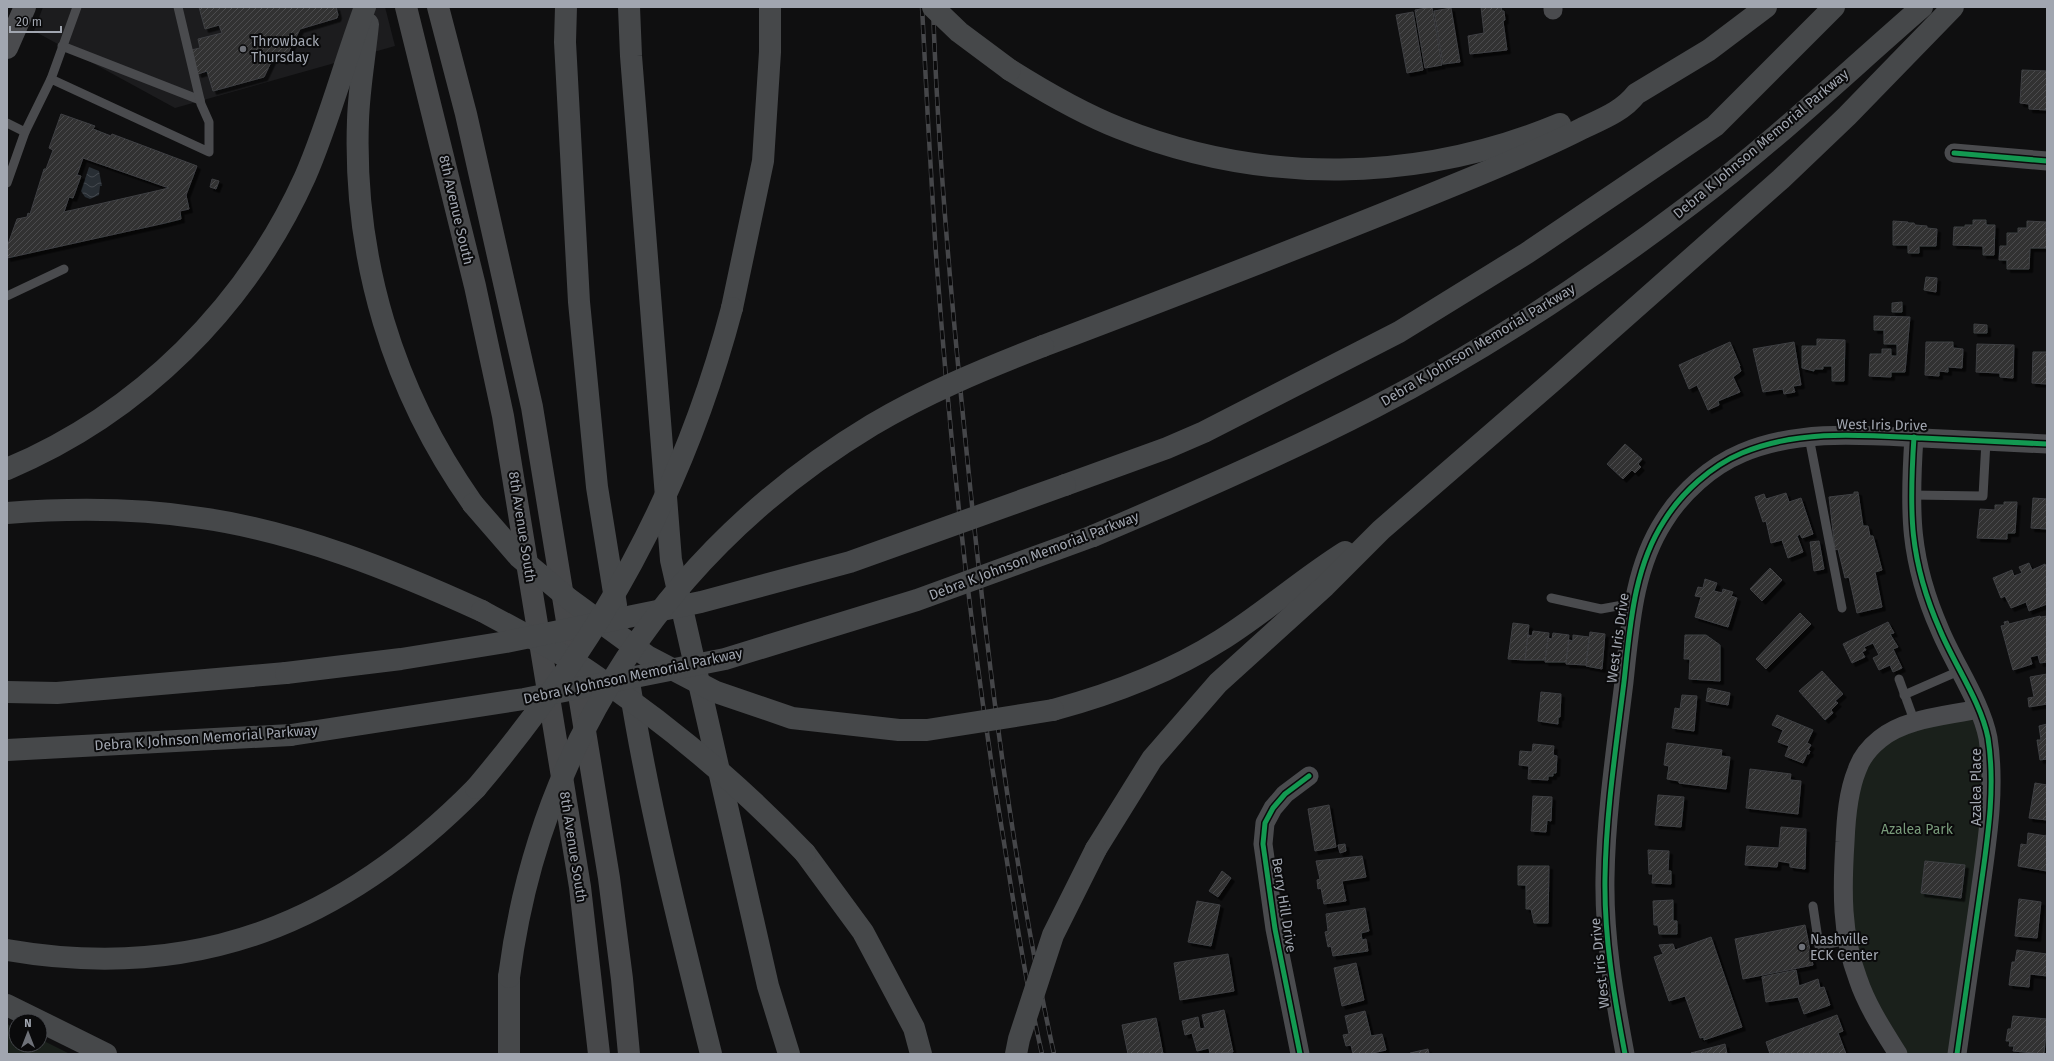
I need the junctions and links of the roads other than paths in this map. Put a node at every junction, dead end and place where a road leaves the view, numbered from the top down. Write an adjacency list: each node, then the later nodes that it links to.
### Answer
1 (25, 7): 17 (street)
2 (77, 7): 16 (lane)
3 (178, 7): 20 (lane)
4 (365, 7): 32 (highway)
5 (369, 7): 35 (highway, bridge)
6 (406, 7): 53 (main road, 8th Avenue South)
7 (438, 7): 54 (main road, 8th Avenue South)
8 (566, 7): 55 (highway)
9 (630, 7): 56 (highway)
10 (770, 7): 49 (highway, bridge)
11 (933, 7): 19 (highway, bridge)
12 (1766, 7): 19 (highway)
13 (1834, 7): 41 (highway, bridge)
14 (1922, 7): 45 (highway, Debra K Johnson Memorial Parkway, bridge)
15 (1953, 7): 35 (highway)
16 (62, 46): 18 (lane); 20 (lane)
17 (7, 48)
18 (51, 79): 20 (lane); 22 (lane)
19 (1636, 94): 52 (highway, bridge)
20 (200, 100)
21 (7, 123): 22 (lane)
22 (25, 132): 25 (lane)
23 (1954, 153): 24 (street)
24 (2047, 161)
25 (7, 183)
26 (64, 269): 27 (lane)
27 (7, 296)
28 (1809, 437): 29 (street, West Iris Drive); 37 (street, West Iris Drive); 38 (lane)
29 (1914, 437): 30 (street, West Iris Drive); 33 (street, Azalea Place)
30 (1986, 441): 31 (street, West Iris Drive); 33 (lane)
31 (2047, 444)
32 (7, 469)
33 (1911, 495): 39 (street, Azalea Place)
34 (7, 513): 57 (highway, bridge)
35 (1380, 530): 58 (highway, bridge)
36 (1551, 598): 37 (lane)
37 (1634, 604): 60 (street, West Iris Drive)
38 (1842, 608)
39 (1959, 671): 42 (lane); 43 (street, Azalea Place)
40 (1899, 679): 42 (lane)
41 (7, 692)
42 (1904, 694): 44 (lane)
43 (1978, 709): 44 (street); 62 (street, Azalea Place)
44 (1915, 723): 48 (street)
45 (7, 750)
46 (1309, 776): 59 (street, Berry Hill Drive)
47 (1813, 906): 48 (lane)
48 (1847, 940): 61 (street)
49 (7, 950)
50 (7, 1005): 51 (highway)
51 (106, 1054)
52 (509, 1054)
53 (599, 1054)
54 (629, 1054)
55 (711, 1054)
56 (789, 1054)
57 (921, 1054)
58 (1016, 1054)
59 (1300, 1054)
60 (1626, 1054)
61 (1898, 1054)
62 (1957, 1054)

